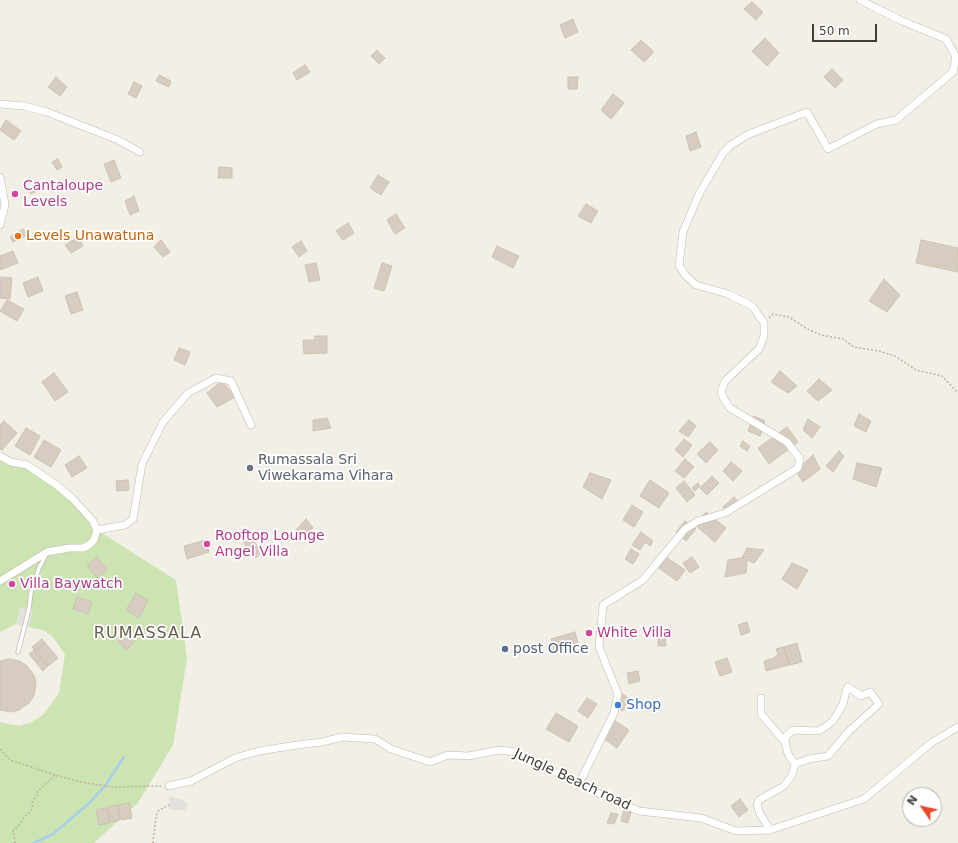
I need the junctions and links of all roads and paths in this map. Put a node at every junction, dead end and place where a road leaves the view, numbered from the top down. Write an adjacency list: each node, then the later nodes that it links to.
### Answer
1 (860, 0): 3 (street)
2 (958, 48): 3 (street)
3 (956, 57): 8 (street)
4 (0, 104): 5 (street)
5 (140, 152)
6 (0, 177): 7 (street)
7 (0, 225)
8 (764, 323): 9 (path); 22 (street)
9 (958, 393)
10 (251, 426): 12 (street)
11 (0, 456): 12 (street)
12 (97, 530): 13 (street)
13 (47, 552): 14 (street); 15 (lane)
14 (0, 581)
15 (18, 652)
16 (761, 698): 18 (street)
17 (958, 727): 25 (street, Jungle Beach road)
18 (785, 742): 20 (street); 20 (street)
19 (0, 749): 21 (path)
20 (795, 764): 25 (street)
21 (55, 775): 23 (path); 26 (path)
22 (579, 784): 23 (street, Jungle Beach road); 25 (street, Jungle Beach road)
23 (169, 786)
24 (169, 805): 27 (path)
25 (770, 830)
26 (15, 843)
27 (153, 843)

